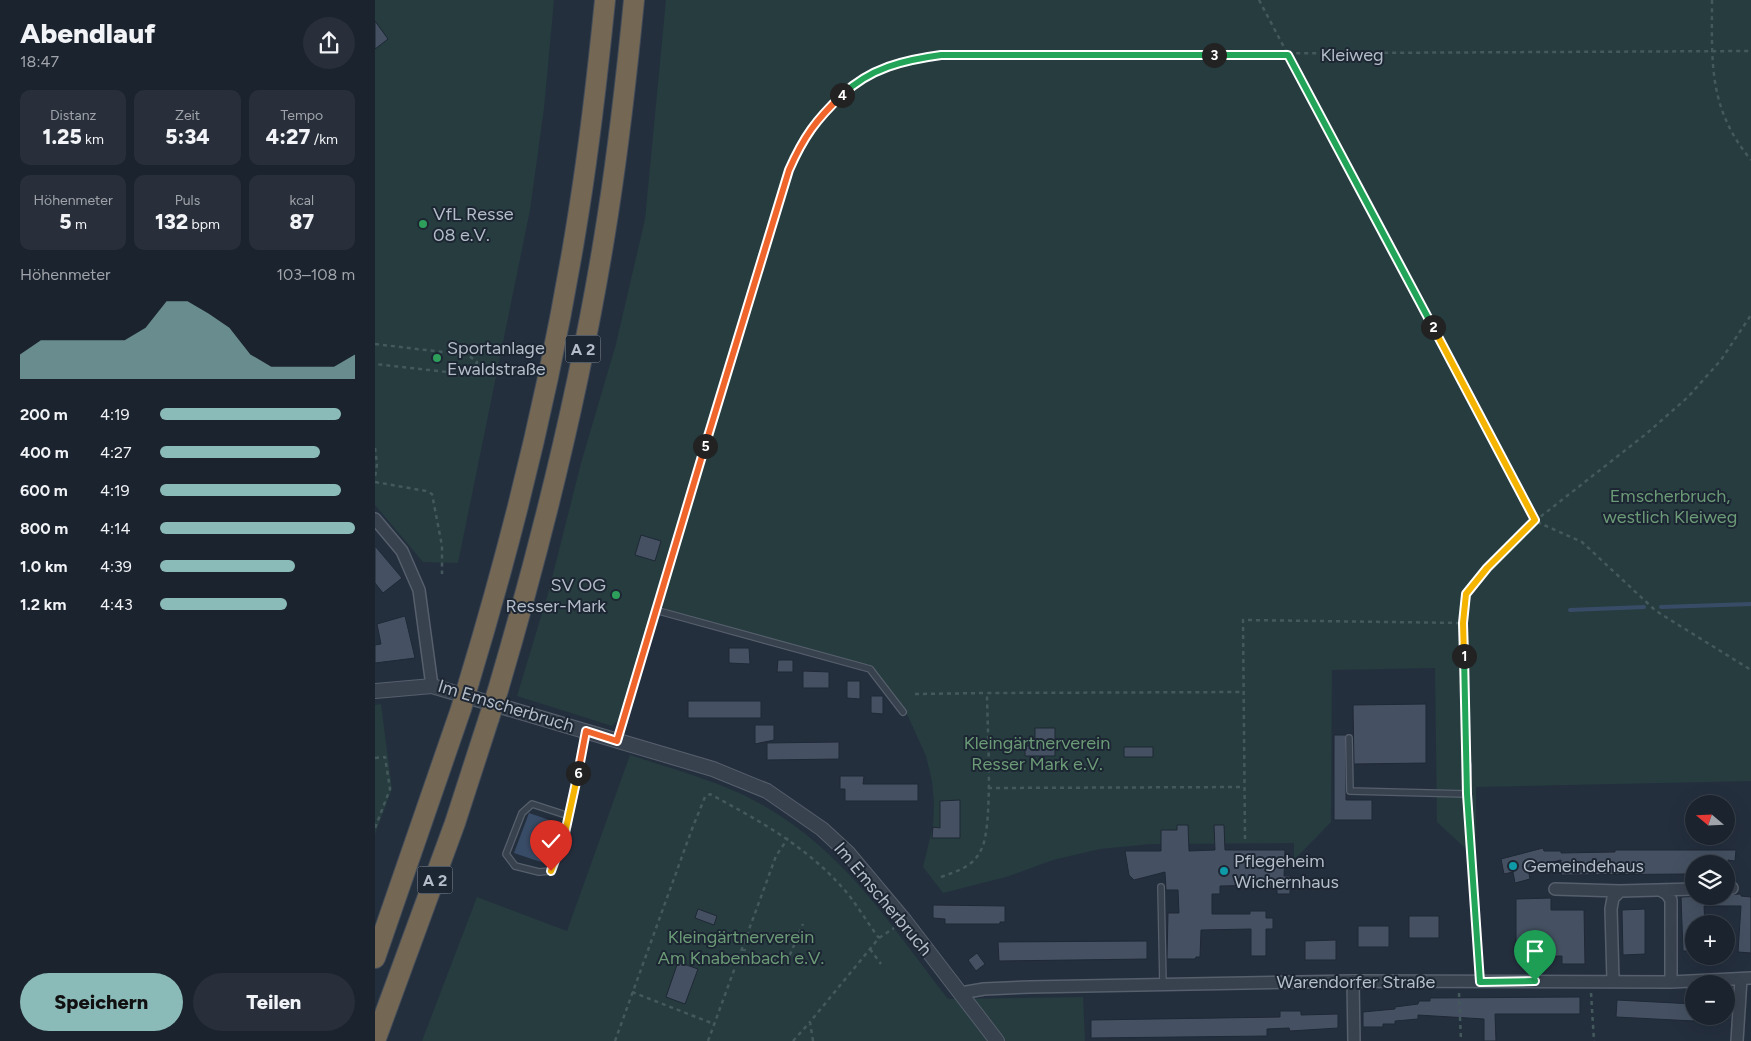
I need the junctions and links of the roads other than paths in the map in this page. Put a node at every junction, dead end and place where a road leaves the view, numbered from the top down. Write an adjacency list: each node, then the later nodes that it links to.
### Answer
1 (605, 0): 18 (highway, A 2, bridge)
2 (635, 0): 26 (highway, A 2, bridge)
3 (375, 520): 4 (street, Im Emscherbruch)
4 (432, 686): 5 (street); 7 (street, Im Emscherbruch)
5 (375, 691)
6 (903, 712): 9 (lane)
7 (586, 731): 9 (street, Im Emscherbruch); 12 (lane)
8 (1349, 738): 11 (lane)
9 (617, 741): 25 (street, Im Emscherbruch)
10 (1468, 765): 11 (lane)
11 (1467, 794): 22 (lane)
12 (569, 816): 12 (lane)
13 (1161, 887): 24 (lane)
14 (1555, 889): 17 (street)
15 (1685, 889): 16 (street)
16 (1660, 890): 17 (street); 23 (street)
17 (1620, 891): 20 (street)
18 (375, 958)
19 (1746, 979): 23 (street, Warendorfer Straße); 29 (street)
20 (1613, 980): 22 (street, Warendorfer Straße); 23 (street, Warendorfer Straße)
21 (1353, 981): 22 (street, Warendorfer Straße); 24 (street, Warendorfer Straße); 28 (street)
22 (1480, 982)
23 (1671, 982)
24 (1163, 985): 25 (street, Warendorfer Straße)
25 (961, 993): 27 (street, Im Emscherbruch)
26 (375, 1041)
27 (997, 1041)
28 (1354, 1041)
29 (1737, 1041)

